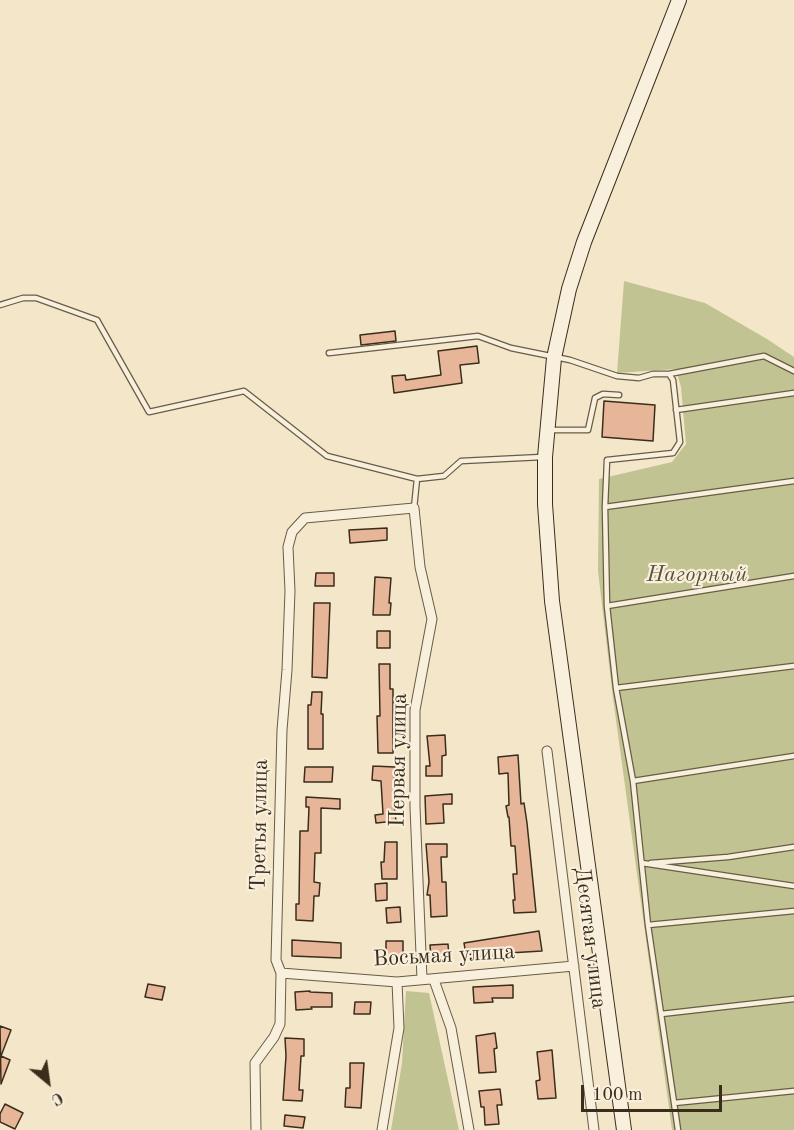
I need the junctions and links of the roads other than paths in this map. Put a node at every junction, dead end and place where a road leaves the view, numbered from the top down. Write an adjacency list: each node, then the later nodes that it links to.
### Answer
1 (679, 0): 4 (main road)
2 (0, 305): 12 (lane)
3 (329, 353): 4 (lane)
4 (554, 358): 6 (lane); 10 (main road)
5 (794, 371): 6 (lane)
6 (669, 374): 9 (lane)
7 (794, 393): 9 (lane)
8 (619, 395): 10 (lane)
9 (676, 410): 14 (lane)
10 (547, 430): 11 (main road)
11 (545, 457): 12 (lane); 41 (main road)
12 (417, 479): 15 (lane)
13 (794, 481): 14 (lane)
14 (605, 507): 17 (lane)
15 (414, 508): 29 (street, Третья улица); 30 (street, Первая улица)
16 (794, 576): 17 (lane)
17 (607, 606): 19 (lane)
18 (794, 666): 19 (lane)
19 (616, 688): 22 (lane)
20 (547, 751): 28 (street, Десятая улица)
21 (794, 756): 22 (lane)
22 (633, 781): 24 (lane)
23 (794, 847): 24 (lane)
24 (642, 863): 25 (lane); 27 (lane)
25 (794, 886)
26 (794, 911): 27 (lane)
27 (648, 925): 34 (lane)
28 (574, 966): 31 (street, Восьмая улица); 40 (street, Десятая улица)
29 (281, 974): 32 (street, Восьмая улица); 37 (street, Третья улица)
30 (422, 979): 31 (street, Восьмая улица); 32 (street, Восьмая улица)
31 (434, 980): 39 (street)
32 (397, 982): 38 (street)
33 (794, 999): 34 (lane)
34 (661, 1014): 36 (lane)
35 (794, 1091): 36 (lane)
36 (674, 1102): 42 (lane)
37 (256, 1130)
38 (382, 1130)
39 (469, 1130)
40 (594, 1130)
41 (624, 1130)
42 (678, 1130)

